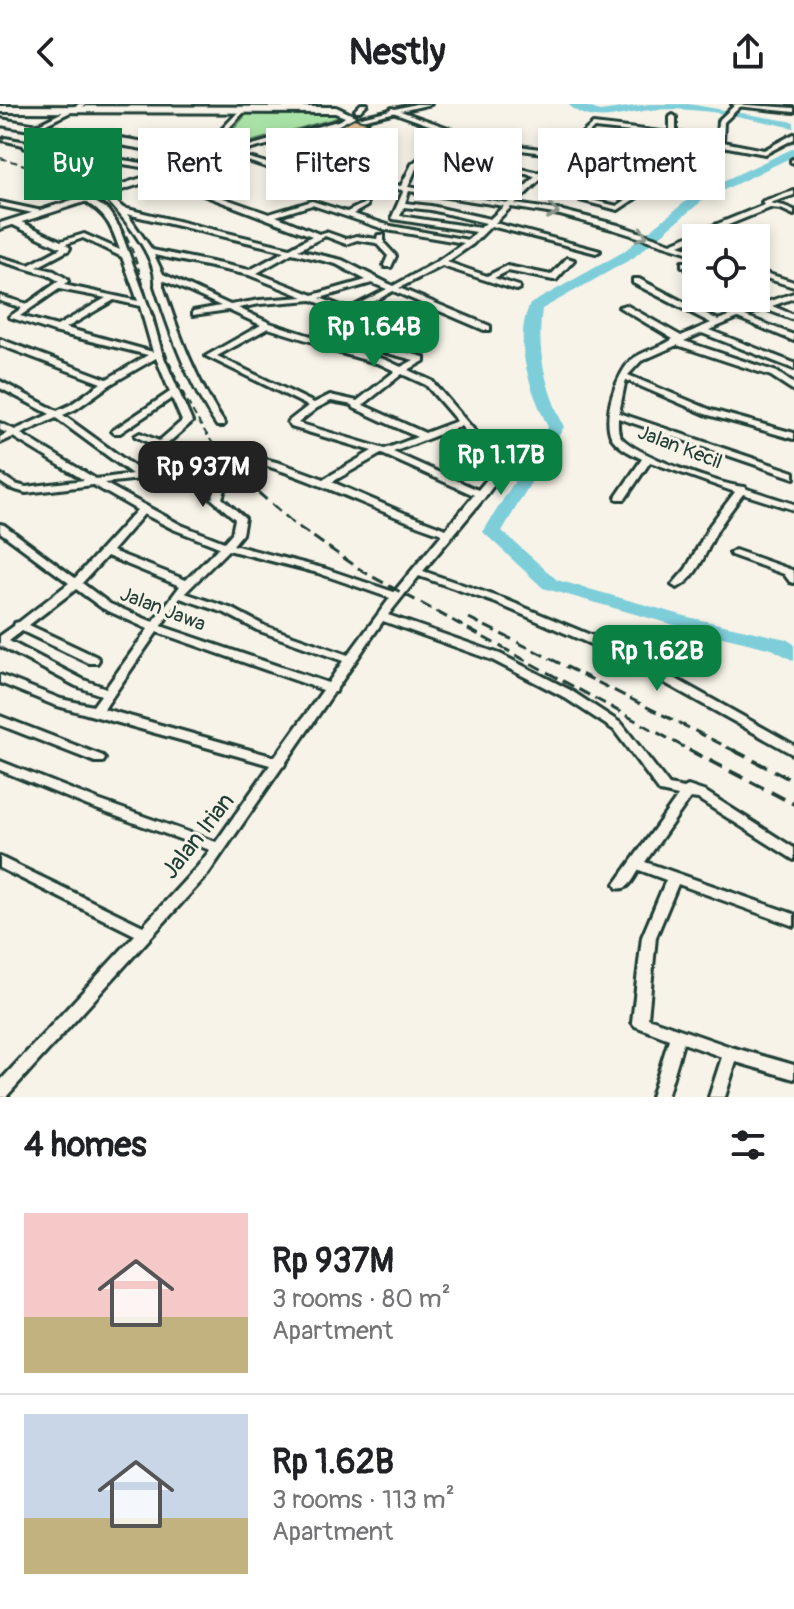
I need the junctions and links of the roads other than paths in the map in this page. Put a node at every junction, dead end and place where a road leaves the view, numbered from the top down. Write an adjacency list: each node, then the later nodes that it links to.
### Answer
1 (84, 104): 8 (street)
2 (427, 104): 10 (main road)
3 (737, 106): 11 (main road); 20 (street)
4 (249, 107): 5 (highway); 8 (highway); 17 (street)
5 (282, 107): 9 (highway)
6 (361, 107): 9 (main road); 10 (main road)
7 (0, 109): 8 (highway)
8 (71, 109): 15 (street)
9 (336, 110): 14 (highway)
10 (389, 110): 14 (main road); 18 (street)
11 (794, 110)
12 (673, 117): 19 (street)
13 (0, 120): 15 (highway); 16 (highway)
14 (344, 122): 26 (highway)
15 (40, 125): 23 (highway)
16 (42, 128)
17 (228, 128)
18 (445, 128)
19 (673, 128)
20 (721, 128)
21 (794, 136): 24 (street)
22 (5, 140): 25 (street)
23 (138, 142)
24 (725, 143)
25 (24, 144)
26 (250, 147)
27 (250, 160): 31 (street)
28 (414, 165): 31 (street)
29 (522, 172): 30 (street)
30 (538, 176): 40 (street)
31 (404, 187): 40 (street); 42 (street)
32 (794, 193): 43 (street)
33 (73, 200): 46 (highway)
34 (86, 200): 66 (street)
35 (110, 200): 45 (street)
36 (229, 200): 49 (street)
37 (583, 200): 44 (street)
38 (629, 200): 44 (street)
39 (0, 204): 46 (street)
40 (508, 204): 52 (street, one-way to 52); 53 (street)
41 (365, 205): 48 (street)
42 (404, 205): 50 (street); 53 (street)
43 (769, 206): 47 (street); 61 (street)
44 (617, 208): 52 (street)
45 (121, 210): 64 (street); 65 (street)
46 (38, 212): 51 (highway); 54 (highway)
47 (794, 213)
48 (346, 215): 49 (street); 55 (street)
49 (269, 216): 57 (street)
50 (396, 217): 55 (street); 56 (street)
51 (14, 222): 54 (highway); 60 (street)
52 (597, 222): 61 (street, one-way to 61)
53 (492, 223): 56 (street); 63 (street)
54 (0, 226)
55 (390, 228): 58 (street); 59 (street)
56 (483, 231): 59 (street)
57 (318, 236): 58 (street); 65 (street)
58 (379, 241): 70 (street)
59 (470, 242): 69 (street)
60 (60, 243): 66 (street); 71 (street)
61 (671, 245): 62 (street)
62 (682, 249)
63 (596, 251)
64 (149, 252): 72 (street); 73 (street)
65 (293, 252): 72 (street); 76 (street)
66 (126, 256): 86 (street)
67 (0, 259): 71 (street)
68 (570, 260): 75 (street)
69 (441, 263): 75 (street); 80 (street)
70 (388, 265)
71 (31, 267): 79 (street)
72 (251, 273): 83 (street)
73 (160, 275): 89 (street); 119 (street)
74 (770, 277): 78 (street)
75 (489, 278): 81 (street)
76 (373, 280): 80 (street); 83 (street)
77 (636, 281): 97 (street)
78 (794, 285)
79 (58, 286): 85 (street); 88 (street)
80 (393, 288): 92 (street); 99 (street)
81 (516, 288)
82 (794, 295): 87 (street)
83 (315, 297): 89 (street); 92 (street)
84 (0, 298): 88 (street)
85 (112, 298): 86 (street); 100 (street)
86 (143, 304): 106 (street)
87 (770, 306)
88 (28, 307): 100 (street)
89 (229, 307): 94 (street); 98 (street)
90 (623, 307): 104 (street)
91 (770, 310): 96 (street)
92 (349, 312): 102 (street)
93 (752, 312): 95 (street)
94 (196, 313)
95 (739, 316): 97 (street); 103 (street)
96 (794, 318)
97 (717, 323): 101 (street)
98 (267, 325): 102 (street); 115 (street)
99 (487, 328)
100 (57, 330): 106 (street)
101 (702, 330): 104 (street); 107 (street)
102 (317, 337): 108 (street); 108 (street)
103 (794, 338)
104 (677, 340): 109 (street); 112 (street)
105 (0, 342): 110 (street)
106 (157, 354): 110 (street); 113 (street)
107 (794, 366)
108 (402, 369): 114 (street); 118 (street)
109 (623, 376): 117 (street, Jalan Kecil); 125 (street)
110 (108, 382): 116 (street)
111 (0, 384): 116 (street)
112 (794, 388)
113 (174, 393): 121 (street); 127 (street)
114 (363, 400): 115 (street); 124 (street)
115 (314, 406): 128 (street)
116 (56, 414): 122 (street); 133 (street)
117 (614, 414): 129 (street, Jalan Kecil); 132 (street)
118 (463, 422): 124 (street); 138 (street, Jalan Irian)
119 (220, 424)
120 (0, 426): 122 (street)
121 (117, 431)
122 (16, 433): 126 (street); 136 (street)
123 (140, 436): 127 (street)
124 (423, 436): 128 (street)
125 (794, 436)
126 (0, 440)
127 (160, 445): 131 (street)
128 (383, 451): 135 (street); 138 (street)
129 (648, 458): 137 (street, Jalan Kecil); 139 (street)
130 (254, 459): 135 (street)
131 (194, 461): 133 (street); 144 (street)
132 (794, 475)
133 (141, 476): 136 (street)
134 (0, 477): 136 (street)
135 (326, 482): 143 (street)
136 (95, 483): 141 (street)
137 (742, 489): 140 (street, Jalan Kecil); 150 (street)
138 (481, 495): 143 (street, Jalan Irian)
139 (621, 497)
140 (794, 507)
141 (142, 511): 144 (street); 145 (street)
142 (0, 527): 149 (street, Jalan Jawa)
143 (449, 533): 147 (street, Jalan Irian)
144 (226, 546): 151 (street); 152 (street)
145 (105, 552): 149 (street); 151 (street)
146 (735, 553): 148 (street)
147 (417, 572): 152 (street, Jalan Irian); 164 (street)
148 (794, 580)
149 (75, 584): 154 (street); 155 (street, Jalan Jawa)
150 (677, 585)
151 (182, 589): 155 (street); 157 (street)
152 (401, 592): 153 (street, Jalan Irian)
153 (381, 616): 157 (street, Jalan Irian); 168 (street)
154 (19, 625): 156 (street); 158 (street)
155 (154, 627): 160 (street, Jalan Jawa); 161 (street)
156 (0, 642): 161 (street)
157 (349, 659): 160 (street, Jalan Irian)
158 (93, 660)
159 (0, 679): 162 (street)
160 (332, 689): 166 (street, Jalan Irian)
161 (107, 693): 162 (street)
162 (96, 711): 166 (street)
163 (0, 720): 165 (street)
164 (794, 751)
165 (99, 759)
166 (280, 763): 169 (street, Jalan Irian)
167 (0, 765): 169 (street)
168 (688, 791): 170 (street); 172 (street)
169 (219, 848): 176 (street, Jalan Irian)
170 (794, 855)
171 (0, 862): 176 (street)
172 (636, 864): 173 (street); 174 (street)
173 (673, 879): 175 (street); 177 (street)
174 (622, 884)
175 (794, 920)
176 (145, 934): 180 (street, Jalan Irian)
177 (677, 1036): 178 (street); 181 (street)
178 (731, 1054): 179 (street); 182 (street)
179 (794, 1072)
180 (3, 1085)
181 (659, 1097)
182 (717, 1097)

